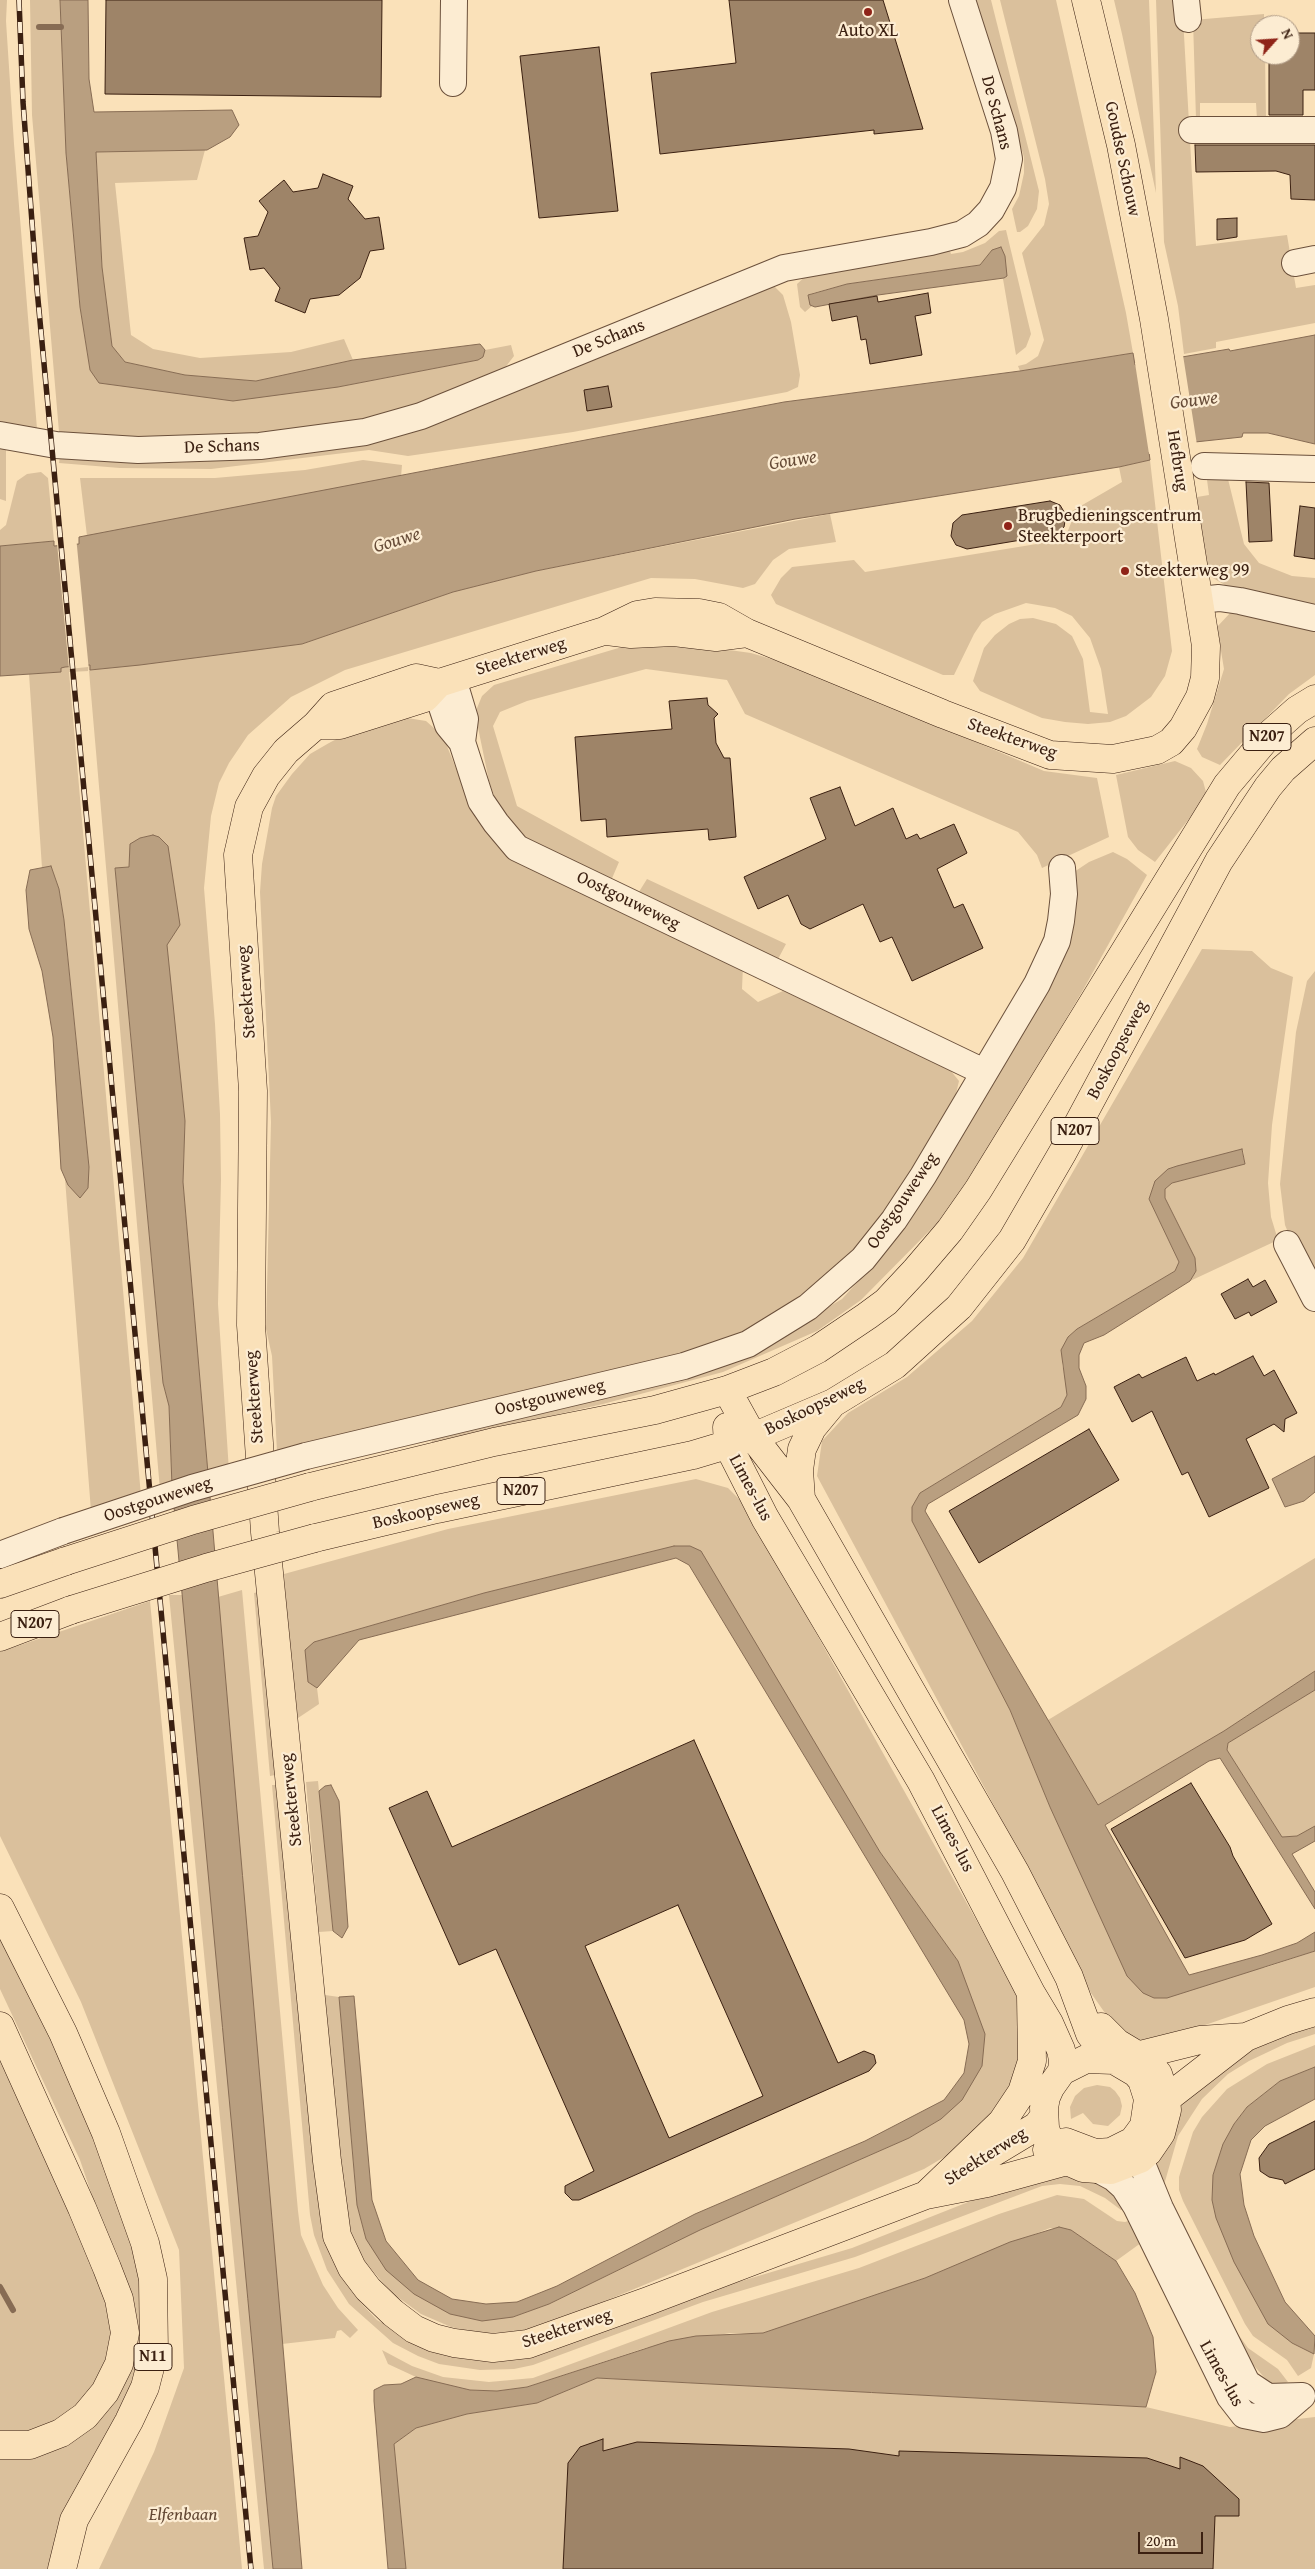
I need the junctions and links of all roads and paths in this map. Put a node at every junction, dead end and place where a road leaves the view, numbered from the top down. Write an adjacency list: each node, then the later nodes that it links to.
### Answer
1 (454, 0): 4 (street)
2 (962, 0): 8 (street, De Schans)
3 (1086, 0): 7 (main road, Goudse Schouw)
4 (453, 83)
5 (1192, 130): 6 (street)
6 (1315, 130)
7 (1154, 320): 11 (main road, Hefbrug)
8 (0, 435)
9 (1204, 466): 10 (street)
10 (1315, 468)
11 (1186, 513): 12 (main road, Steekterweg)
12 (1200, 600): 13 (street); 14 (main road, Steekterweg)
13 (1315, 618)
14 (446, 681): 18 (street, Oostgouweweg); 41 (main road, Steekterweg)
15 (1315, 699): 21 (main road, N207)
16 (1315, 741): 22 (main road, Boskoopseweg / N207)
17 (1062, 868): 18 (street, Oostgouweweg)
18 (984, 1072): 26 (street, Oostgouweweg, bridge)
19 (1287, 1244): 20 (street)
20 (1315, 1298)
21 (727, 1390): 23 (main road, Limes-lus); 24 (main road, Limes-lus); 27 (main road, N207, bridge)
22 (833, 1403): 23 (main road, Boskoopseweg / N207); 25 (main road)
23 (753, 1437): 24 (main road, Boskoopseweg / N207); 25 (main road, Limes-lus)
24 (728, 1445): 28 (main road, Boskoopseweg / N207, bridge); 30 (main road, Limes-lus)
25 (801, 1499): 34 (main road, Limes-lus)
26 (0, 1555)
27 (0, 1584)
28 (0, 1637)
29 (0, 1908): 43 (main road, N11)
30 (1031, 1994): 35 (main road, Limes-lus); 41 (main road)
31 (1315, 2012): 33 (main road)
32 (0, 2026): 42 (main road, N11)
33 (1246, 2037): 34 (main road); 36 (main road)
34 (1133, 2060): 35 (main road); 36 (main road); 38 (main road)
35 (1062, 2072): 37 (main road)
36 (1166, 2099): 38 (main road)
37 (1044, 2118): 39 (main road); 41 (main road, Steekterweg)
38 (1136, 2150): 39 (main road, Steekterweg); 40 (main road); 40 (street, Limes-lus)
39 (1060, 2154): 40 (main road); 41 (main road, Steekterweg)
40 (1101, 2171)
41 (926, 2194)
42 (0, 2445)
43 (62, 2569)

